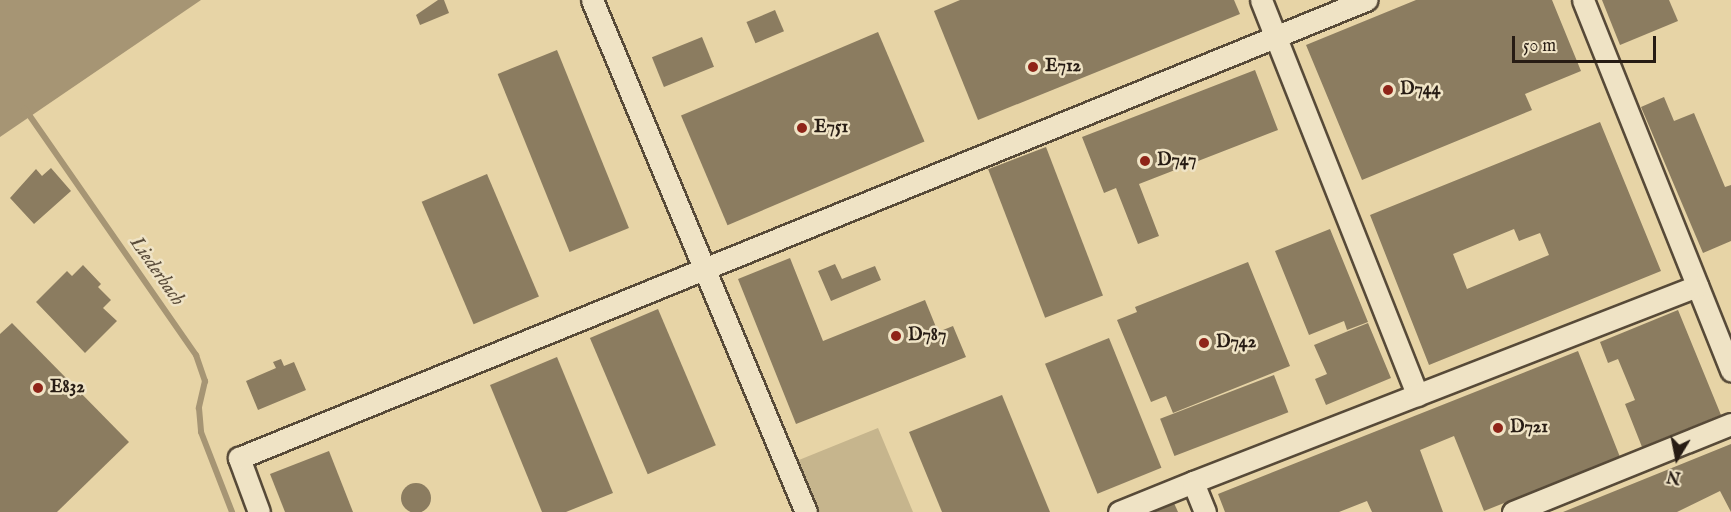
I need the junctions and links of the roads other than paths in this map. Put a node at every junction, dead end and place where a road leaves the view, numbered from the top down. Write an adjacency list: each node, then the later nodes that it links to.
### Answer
1 (592, 0): 6 (street)
2 (1261, 0): 5 (street)
3 (1366, 0): 5 (street)
4 (1583, 0): 7 (street)
5 (1275, 37): 6 (street); 9 (street)
6 (706, 268): 12 (street); 13 (street)
7 (1697, 286): 8 (street); 9 (street)
8 (1731, 370)
9 (1417, 395): 11 (street)
10 (1731, 424): 16 (street)
11 (1194, 482): 14 (street); 15 (street)
12 (259, 512)
13 (806, 512)
14 (1119, 512)
15 (1205, 512)
16 (1513, 512)

